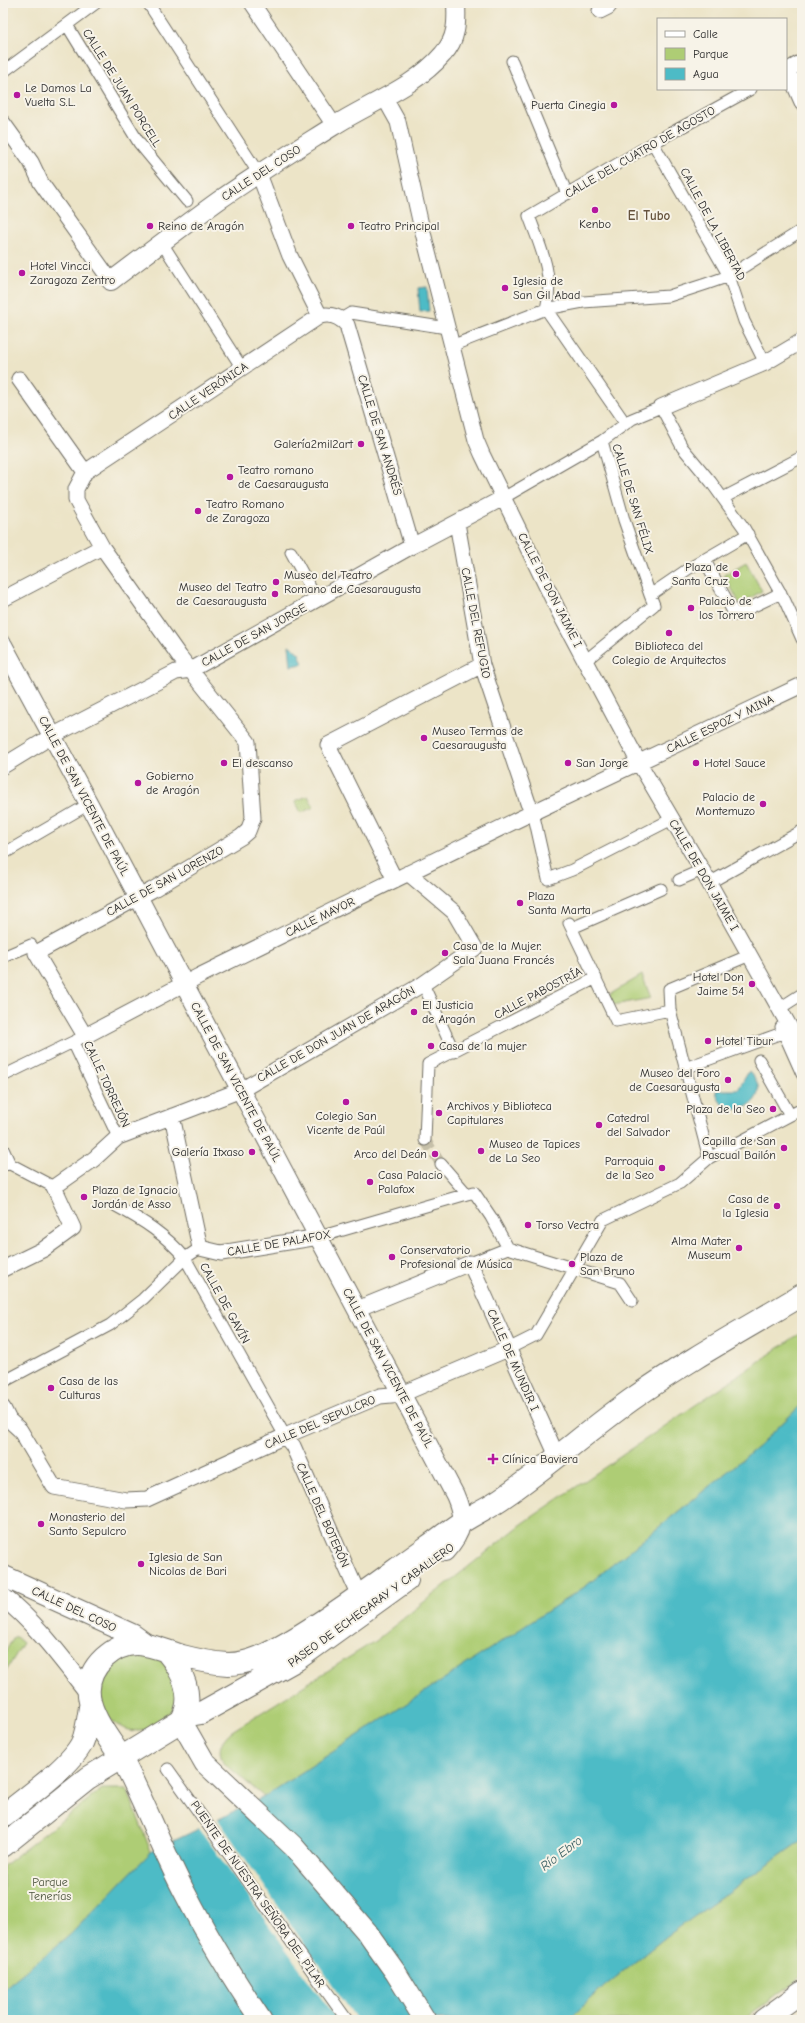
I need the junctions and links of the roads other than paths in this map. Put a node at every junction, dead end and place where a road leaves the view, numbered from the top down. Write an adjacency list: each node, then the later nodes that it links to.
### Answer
1 (96, 3): 5 (street)
2 (148, 3): 16 (street)
3 (252, 3): 14 (street)
4 (456, 3): 11 (street, CALLE DEL COSO)
5 (67, 25): 9 (street); 18 (street, CALLE DE JUAN PORCELL)
6 (512, 61): 17 (street)
7 (802, 62): 8 (street)
8 (787, 70): 12 (street)
9 (3, 72)
10 (749, 90): 15 (street, CALLE DEL CUATRO DE AGOSTO)
11 (384, 97): 14 (street, CALLE DEL COSO); 25 (street, CALLE DE DON JAIME I)
12 (802, 102)
13 (3, 123): 22 (street)
14 (334, 125): 16 (street, CALLE DEL COSO)
15 (653, 143): 17 (street, CALLE DEL CUATRO DE AGOSTO); 21 (street, CALLE DE LA LIBERTAD)
16 (258, 174): 20 (street, CALLE DEL COSO); 24 (street, CALLE DE SAN ANDRÉS)
17 (567, 194): 23 (street, CALLE DEL CUATRO DE AGOSTO)
18 (187, 202)
19 (802, 230): 21 (street)
20 (162, 243): 22 (street, CALLE DEL COSO); 29 (street)
21 (729, 276): 23 (street); 28 (street, CALLE DE LA LIBERTAD)
22 (111, 281)
23 (546, 309): 27 (street); 32 (street)
24 (335, 319): 25 (street); 29 (street, CALLE VERÓNICA); 40 (street, CALLE DE SAN ANDRÉS)
25 (447, 328): 27 (street, CALLE DE DON JAIME I)
26 (802, 341): 28 (street)
27 (451, 346): 36 (street, CALLE DE DON JAIME I)
28 (765, 363): 31 (street)
29 (242, 368): 35 (street, CALLE VERÓNICA)
30 (18, 379): 35 (street)
31 (661, 407): 32 (street); 37 (street)
32 (625, 423): 33 (street)
33 (602, 441): 36 (street); 44 (street, CALLE DE SAN FÉLIX)
34 (802, 457): 37 (street)
35 (85, 472): 41 (street)
36 (503, 498): 38 (street, CALLE DE SAN JORGE); 50 (street, CALLE DE DON JAIME I)
37 (723, 498): 39 (street)
38 (457, 523): 40 (street, CALLE DE SAN JORGE); 51 (street, CALLE DEL REFUGIO)
39 (746, 531): 43 (street); 45 (street)
40 (412, 546): 47 (street, CALLE DE SAN JORGE)
41 (102, 547): 46 (street); 52 (street)
42 (291, 552): 47 (street)
43 (704, 560): 44 (street); 45 (street)
44 (653, 593): 50 (street)
45 (783, 597): 48 (street)
46 (3, 599)
47 (317, 600): 52 (street, CALLE DE SAN JORGE)
48 (802, 639)
49 (3, 646): 54 (street, CALLE DE SAN VICENTE DE PAÚL)
50 (586, 661): 55 (street, CALLE DE DON JAIME I)
51 (482, 665): 58 (street, CALLE DEL REFUGIO); 62 (street)
52 (191, 670): 54 (street, CALLE DE SAN JORGE); 66 (street, CALLE DE SAN LORENZO)
53 (802, 685): 55 (street, CALLE ESPOZ Y MINA)
54 (52, 736): 56 (street, CALLE DE SAN JORGE); 57 (street, CALLE DE SAN VICENTE DE PAÚL)
55 (639, 763): 58 (street, CALLE MAYOR); 59 (street, CALLE DE DON JAIME I)
56 (3, 766)
57 (89, 804): 61 (street); 66 (street, CALLE DE SAN VICENTE DE PAÚL)
58 (533, 812): 59 (street); 62 (street, CALLE MAYOR)
59 (672, 819): 63 (street, CALLE DE DON JAIME I)
60 (802, 831): 63 (street)
61 (3, 854)
62 (402, 877): 71 (street, CALLE MAYOR); 72 (street, CALLE DE DON JUAN DE ARAGÓN)
63 (706, 877): 64 (street); 68 (street, CALLE DE DON JAIME I)
64 (679, 880)
65 (661, 889): 70 (street)
66 (138, 897): 67 (street, CALLE DE SAN LORENZO); 71 (street, CALLE DE SAN VICENTE DE PAÚL)
67 (36, 953): 69 (street); 76 (street)
68 (750, 955): 74 (street, CALLE DE DON JAIME I); 75 (street)
69 (3, 957)
70 (596, 978): 75 (street); 78 (street, CALLE PABOSTRÍA)
71 (184, 984): 76 (street, CALLE MAYOR); 83 (street, CALLE DE SAN VICENTE DE PAÚL)
72 (423, 984): 78 (street); 83 (street, CALLE DE DON JUAN DE ARAGÓN)
73 (802, 994): 74 (street)
74 (780, 1008): 77 (street, CALLE DE DON JAIME I)
75 (670, 1010): 80 (street)
76 (79, 1039): 82 (street, CALLE MAYOR); 87 (street, CALLE TORREJÓN)
77 (802, 1049)
78 (454, 1052): 88 (street, CALLE PABOSTRÍA)
79 (760, 1060): 85 (street)
80 (684, 1063): 81 (street); 90 (street)
81 (802, 1074)
82 (3, 1076)
83 (241, 1090): 86 (street, CALLE DE DON JUAN DE ARAGÓN); 96 (street, CALLE DE SAN VICENTE DE PAÚL)
84 (802, 1109): 85 (street)
85 (790, 1115): 90 (street)
86 (172, 1116): 87 (street, CALLE DE DON JUAN DE ARAGÓN); 97 (street)
87 (118, 1137): 93 (street, CALLE DE DON JUAN DE ARAGÓN)
88 (425, 1140)
89 (3, 1149): 92 (street)
90 (709, 1158): 101 (street)
91 (441, 1164): 94 (street)
92 (7, 1165): 93 (street)
93 (54, 1187): 102 (street)
94 (467, 1194): 96 (street, CALLE DE PALAFOX); 98 (street)
95 (116, 1206): 99 (street, CALLE DE GAVÍN)
96 (318, 1237): 97 (street, CALLE DE PALAFOX); 105 (street, CALLE DE SAN VICENTE DE PAÚL)
97 (200, 1248): 99 (street)
98 (508, 1248): 100 (street); 101 (street)
99 (185, 1258): 107 (street); 110 (street, CALLE DE GAVÍN)
100 (470, 1263): 105 (street); 106 (street, CALLE DE MUNDIR I)
101 (575, 1268): 104 (street); 106 (street, CALLE DEL SEPULCRO)
102 (3, 1269)
103 (802, 1295): 111 (main road, PASEO DE ECHEGARAY Y CABALLERO)
104 (632, 1301)
105 (357, 1309): 108 (street, CALLE DE SAN VICENTE DE PAÚL)
106 (508, 1349): 108 (street, CALLE DEL SEPULCRO); 111 (street, CALLE DE MUNDIR I)
107 (3, 1382)
108 (402, 1394): 110 (street, CALLE DEL SEPULCRO); 113 (street, CALLE DE SAN VICENTE DE PAÚL)
109 (5, 1417): 110 (street, CALLE DEL SEPULCRO)
110 (285, 1436): 116 (street, CALLE DEL BOTERÓN)
111 (557, 1456): 112 (main road, PASEO DE ECHEGARAY Y CABALLERO)
112 (504, 1498): 113 (main road, PASEO DE ECHEGARAY Y CABALLERO); 114 (main road, PASEO DE ECHEGARAY Y CABALLERO)
113 (462, 1522): 114 (street); 116 (main road, PASEO DE ECHEGARAY Y CABALLERO)
114 (445, 1552): 121 (main road, PASEO DE ECHEGARAY Y CABALLERO)
115 (3, 1576): 118 (main road, CALLE DEL COSO)
116 (359, 1596): 119 (main road, PASEO DE ECHEGARAY Y CABALLERO)
117 (3, 1597): 120 (street, CALLE DEL COSO)
118 (144, 1643): 119 (main road); 120 (main road)
119 (166, 1650): 121 (main road)
120 (89, 1700): 122 (main road); 124 (main road)
121 (183, 1718): 122 (main road); 129 (main road)
122 (121, 1757): 125 (main road); 127 (main road)
123 (168, 1769): 128 (street, PUENTE DE NUESTRA SEÑORA DEL PILAR)
124 (3, 1816)
125 (3, 1846)
126 (802, 1992): 130 (main road)
127 (261, 2020)
128 (347, 2020)
129 (425, 2020)
130 (763, 2020)

